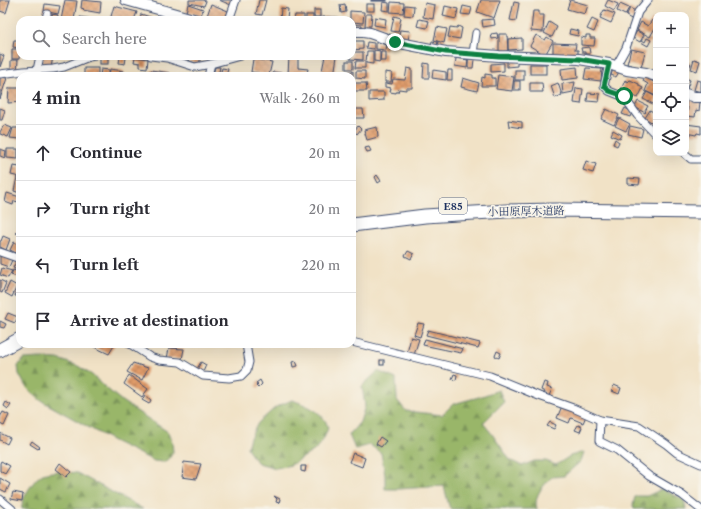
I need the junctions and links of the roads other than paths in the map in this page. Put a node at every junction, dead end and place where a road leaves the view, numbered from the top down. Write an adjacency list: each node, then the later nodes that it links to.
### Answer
1 (126, 0): 4 (street)
2 (236, 0): 5 (street)
3 (648, 0): 14 (street)
4 (183, 16)
5 (230, 16)
6 (356, 32): 8 (street)
7 (476, 32): 8 (street)
8 (473, 53): 14 (street)
9 (39, 60): 15 (street)
10 (82, 60): 15 (street)
11 (173, 60): 13 (street)
12 (225, 60): 13 (street)
13 (210, 64): 16 (street)
14 (612, 65): 18 (street); 21 (street)
15 (37, 70): 17 (street)
16 (209, 72)
17 (0, 74)
18 (653, 75)
19 (689, 95): 20 (street)
20 (701, 97)
21 (653, 132)
22 (688, 156): 23 (street)
23 (701, 159)
24 (701, 204): 25 (highway, 小田原厚木道路 / E85)
25 (555, 206): 26 (highway, 小田原厚木道路 / E85); 27 (highway, 小田原厚木道路 / E85); 28 (highway, 小田原厚木道路 / E85)
26 (701, 212)
27 (356, 216)
28 (356, 225)
29 (0, 252): 30 (street)
30 (16, 258)
31 (16, 332): 32 (highway)
32 (0, 340)
33 (16, 341): 37 (highway)
34 (356, 343): 38 (street)
35 (136, 348): 36 (street)
36 (247, 348)
37 (0, 350)
38 (600, 420): 39 (street); 42 (street)
39 (701, 464)
40 (0, 499): 41 (street)
41 (12, 509)
42 (700, 509)

